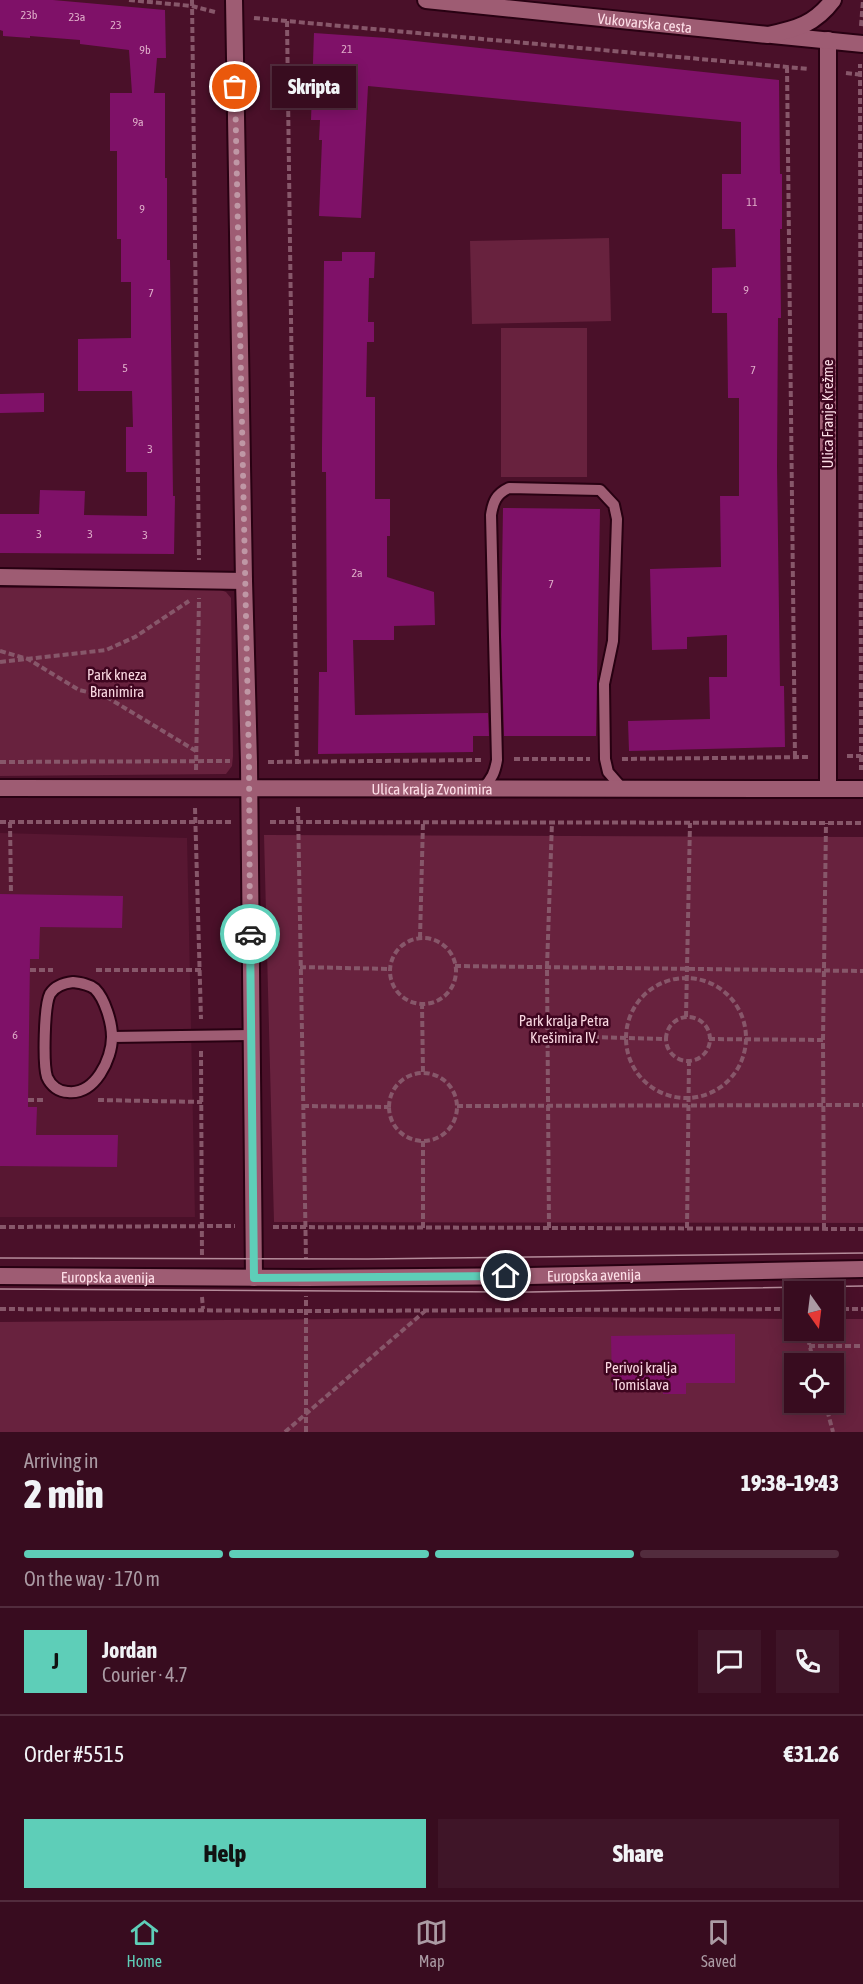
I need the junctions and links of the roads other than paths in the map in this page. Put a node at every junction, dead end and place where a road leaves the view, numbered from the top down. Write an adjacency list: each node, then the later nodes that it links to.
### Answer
1 (426, 0): 4 (street, Vukovarska cesta)
2 (833, 0): 4 (street)
3 (234, 8): 8 (street)
4 (768, 35): 5 (street, Vukovarska cesta)
5 (828, 40): 6 (street, Vukovarska cesta); 13 (street, Ulica Franje Krežme)
6 (863, 44)
7 (0, 577): 8 (street)
8 (244, 580): 9 (street)
9 (249, 787): 10 (street, Ulica kralja Zvonimira); 11 (street, Ulica kralja Zvonimira); 15 (street)
10 (0, 788)
11 (483, 788): 12 (street, Ulica kralja Zvonimira); 12 (lane)
12 (622, 788): 13 (street, Ulica kralja Zvonimira)
13 (828, 788): 14 (street, Ulica kralja Zvonimira)
14 (863, 789)
15 (251, 1035): 16 (lane); 19 (street)
16 (112, 1037): 16 (lane)
17 (863, 1269): 19 (street, Europska avenija)
18 (0, 1276): 19 (street, Europska avenija)
19 (254, 1278)

